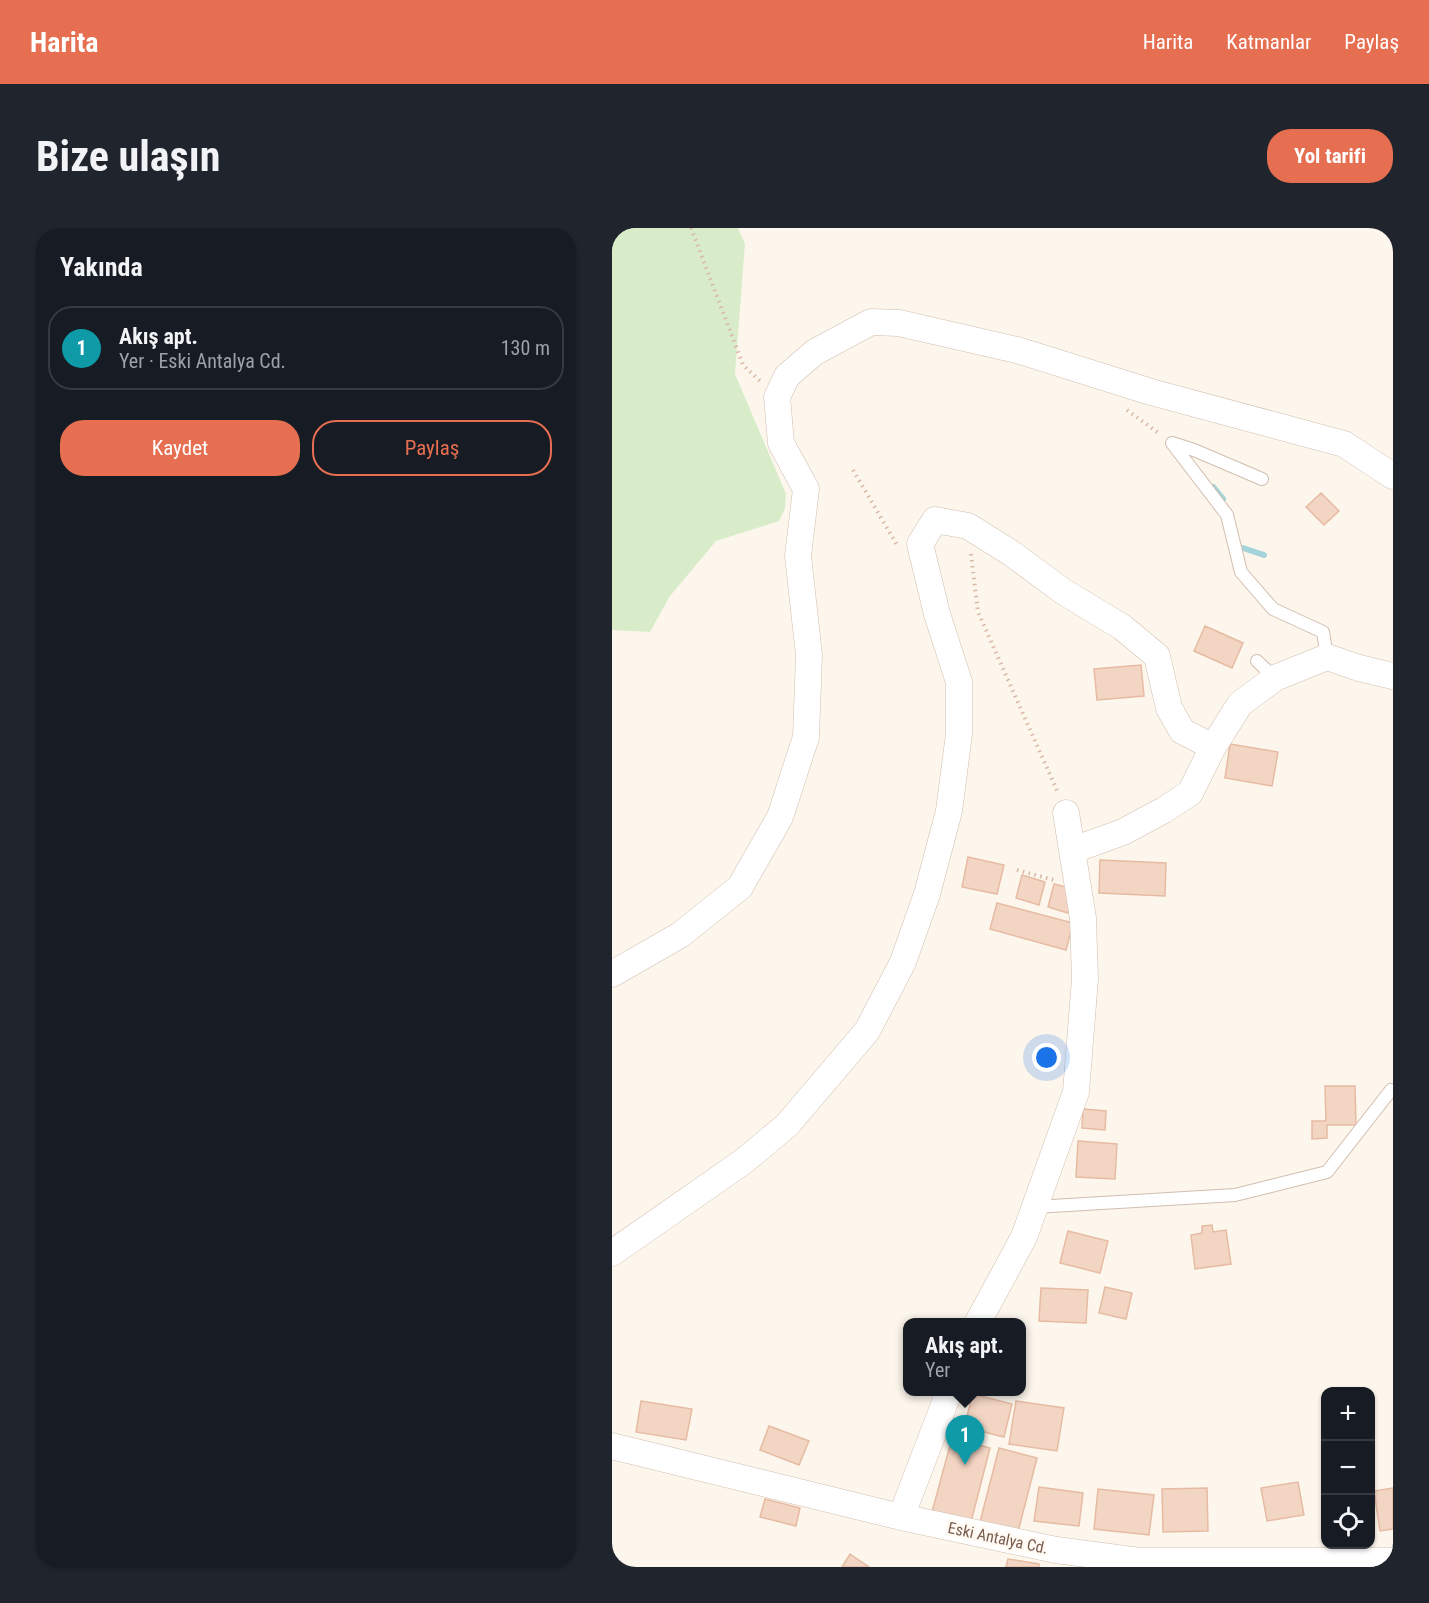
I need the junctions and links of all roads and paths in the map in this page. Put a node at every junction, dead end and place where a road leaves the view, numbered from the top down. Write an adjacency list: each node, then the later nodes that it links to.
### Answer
1 (691, 228): 2 (path)
2 (777, 397): 3 (street); 13 (street)
3 (1393, 477)
4 (1262, 479): 6 (lane)
5 (968, 526): 8 (street); 9 (path); 16 (street)
6 (1327, 657): 7 (street); 8 (street)
7 (1393, 676)
8 (1213, 747): 10 (street)
9 (1066, 813): 10 (street)
10 (1073, 850): 12 (street)
11 (1017, 870): 12 (path)
12 (1078, 886): 15 (street)
13 (612, 974)
14 (1393, 1091): 15 (lane)
15 (1035, 1208): 17 (street)
16 (612, 1254)
17 (981, 1318)
18 (947, 1396): 20 (street)
19 (612, 1446): 20 (street, Eski Antalya Cd.)
20 (901, 1517): 21 (street, Eski Antalya Cd.)
21 (1055, 1559): 23 (street, Eski Antalya Cd.)
22 (1393, 1561): 23 (street, Eski Antalya Cd.)
23 (1353, 1565)

